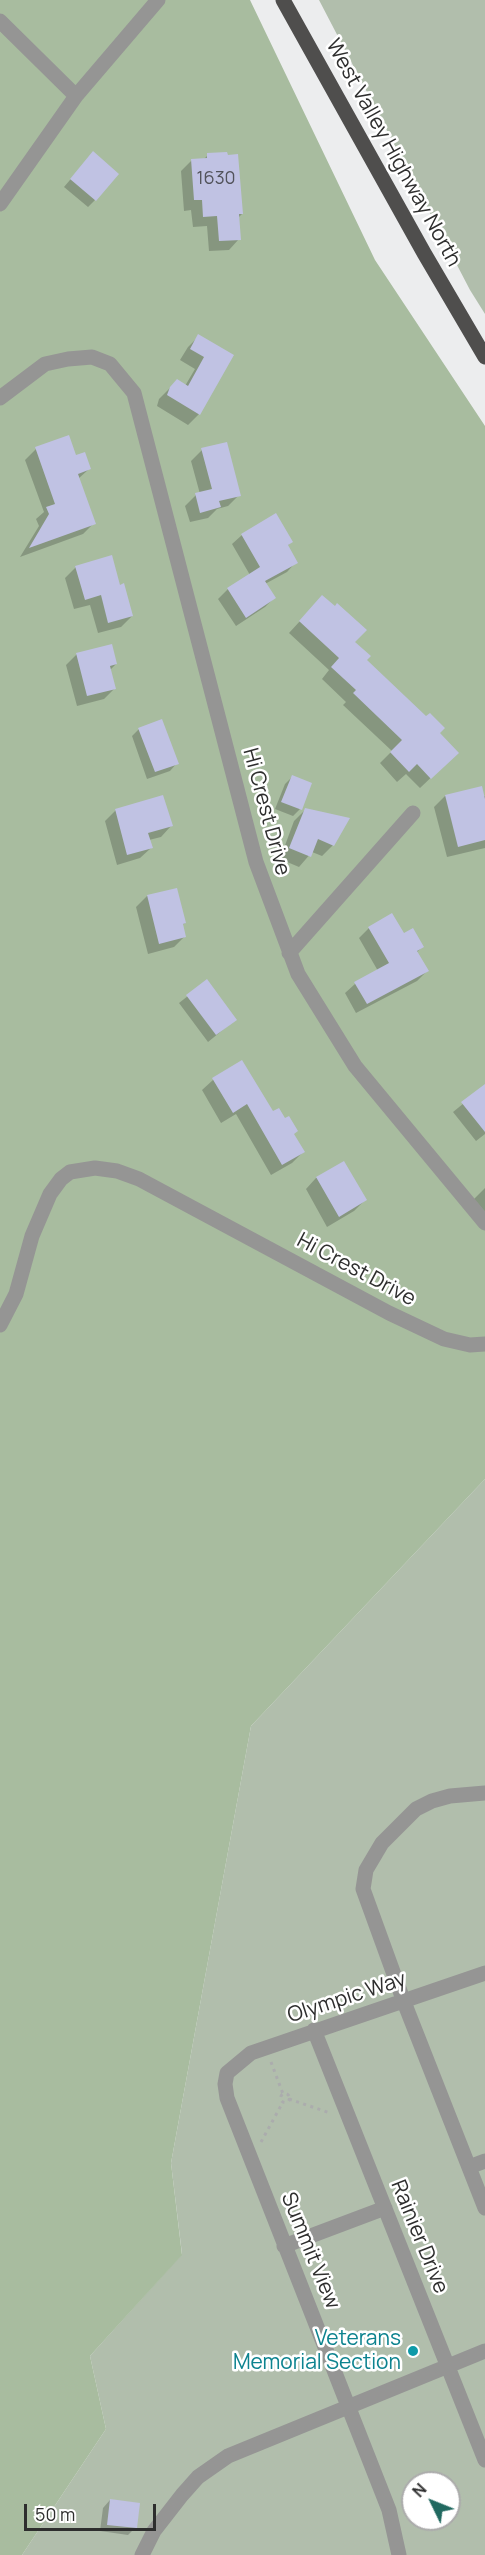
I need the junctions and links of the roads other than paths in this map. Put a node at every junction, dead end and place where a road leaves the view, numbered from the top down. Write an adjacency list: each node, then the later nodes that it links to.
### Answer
1 (158, 0): 4 (street)
2 (283, 0): 6 (main road, West Valley Highway North)
3 (0, 21): 4 (street)
4 (76, 96): 5 (street)
5 (0, 204)
6 (485, 357)
7 (0, 398): 9 (street, Hi Crest Drive)
8 (413, 813): 9 (street)
9 (290, 953): 10 (street, Hi Crest Drive)
10 (485, 1223)
11 (0, 1325): 12 (street, Hi Crest Drive)
12 (485, 1344)
13 (485, 1793): 15 (street)
14 (485, 1973): 15 (street, Olympic Way)
15 (404, 2002): 16 (street, Olympic Way); 19 (street)
16 (314, 2030): 17 (street, Olympic Way); 20 (street, Rainier Drive)
17 (227, 2073): 22 (street, Summit View)
18 (485, 2161): 19 (street)
19 (469, 2167): 21 (street)
20 (385, 2208): 22 (street); 24 (street, Rainier Drive)
21 (485, 2208)
22 (284, 2246): 25 (street, Summit View)
23 (485, 2351): 24 (street)
24 (448, 2367): 25 (street); 26 (street, Rainier Drive)
25 (350, 2406): 27 (street); 28 (street, Summit View)
26 (485, 2460)
27 (142, 2555)
28 (399, 2555)

